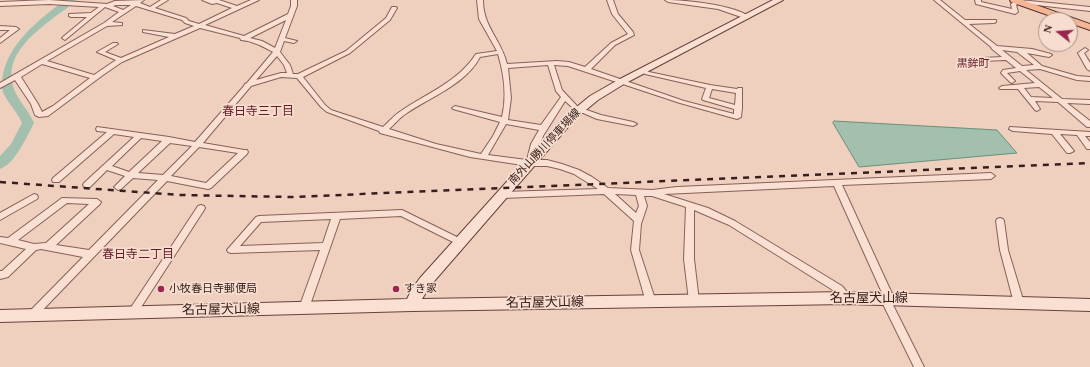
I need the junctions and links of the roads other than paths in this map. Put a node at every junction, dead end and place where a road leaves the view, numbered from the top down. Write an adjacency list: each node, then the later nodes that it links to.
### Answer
1 (166, 0): 19 (street)
2 (205, 0): 20 (street)
3 (256, 0): 20 (street)
4 (294, 0): 26 (street)
5 (480, 0): 47 (street)
6 (610, 0): 58 (street)
7 (668, 0): 12 (street)
8 (779, 0): 27 (main road, 南外山勝川停車場線)
9 (937, 0): 29 (street)
10 (978, 0): 13 (street)
11 (1063, 0): 18 (street)
12 (678, 1): 27 (street)
13 (1018, 1): 18 (street); 33 (main road)
14 (73, 2): 16 (street); 17 (street)
15 (138, 2): 17 (street); 19 (street); 23 (street)
16 (0, 4)
17 (106, 6): 23 (street); 25 (street)
18 (1065, 7): 22 (street)
19 (152, 8): 32 (street)
20 (237, 8): 32 (street)
21 (394, 8): 61 (street)
22 (1090, 9)
23 (123, 12): 30 (street)
24 (71, 15): 25 (street)
25 (93, 15): 37 (street)
26 (291, 15): 38 (street); 39 (street)
27 (747, 17): 59 (main road, 南外山勝川停車場線)
28 (994, 21): 29 (street)
29 (964, 22): 43 (street)
30 (106, 24): 31 (street); 52 (street)
31 (120, 24)
32 (200, 25): 36 (street); 39 (street)
33 (1090, 27)
34 (0, 28): 40 (street)
35 (145, 31): 36 (street)
36 (176, 36): 50 (street)
37 (65, 38)
38 (283, 38): 41 (street); 46 (street)
39 (243, 39): 46 (street)
40 (0, 41)
41 (294, 41)
42 (114, 44): 50 (street)
43 (994, 48): 45 (street); 49 (street)
44 (1084, 50): 57 (street)
45 (1021, 51): 48 (street); 55 (street)
46 (277, 52): 60 (street); 67 (street)
47 (500, 52): 54 (street); 88 (street)
48 (1049, 55)
49 (1007, 58): 51 (street); 56 (street)
50 (121, 60): 63 (street)
51 (983, 60)
52 (42, 62): 62 (street); 63 (street)
53 (551, 64): 54 (street); 58 (street); 73 (street)
54 (505, 66): 81 (street)
55 (1040, 67): 56 (street); 64 (street)
56 (1020, 69): 65 (street); 68 (street)
57 (1090, 69)
58 (586, 70): 66 (street)
59 (643, 70): 66 (main road, 南外山勝川停車場線); 70 (street)
60 (290, 74): 61 (street); 67 (street)
61 (299, 76): 88 (street)
62 (16, 77): 63 (street); 69 (street)
63 (94, 77)
64 (1090, 79)
65 (1012, 80)
66 (621, 82): 78 (street); 80 (main road, 南外山勝川停車場線)
67 (247, 85): 94 (street)
68 (1041, 85): 71 (street); 75 (street)
69 (0, 86)
70 (710, 87): 78 (street); 78 (street)
71 (1020, 87): 72 (street); 74 (street)
72 (1002, 88)
73 (565, 96): 80 (street); 84 (street)
74 (1030, 99): 75 (street); 79 (street)
75 (1062, 102): 76 (street); 83 (street)
76 (1090, 102)
77 (456, 108): 81 (street)
78 (738, 108)
79 (1037, 109)
80 (580, 110): 82 (street); 98 (main road, 南外山勝川停車場線)
81 (503, 120): 84 (street); 97 (street)
82 (633, 124)
83 (1090, 125)
84 (543, 128): 98 (street)
85 (100, 129): 87 (street)
86 (1012, 129): 89 (street)
87 (113, 131): 92 (street); 103 (street)
88 (384, 131): 97 (street)
89 (1054, 132): 90 (street); 96 (street)
90 (1079, 133): 91 (street); 95 (street)
91 (1090, 134)
92 (140, 135): 93 (street); 99 (street)
93 (169, 139): 94 (street); 100 (street)
94 (196, 143): 102 (street); 102 (street)
95 (1090, 146)
96 (1070, 151)
97 (483, 157): 98 (street)
98 (529, 162): 107 (street); 110 (main road, 南外山勝川停車場線)
99 (106, 167): 100 (street); 105 (street)
100 (130, 175): 102 (street); 106 (street)
101 (991, 176): 104 (street)
102 (165, 178): 123 (street)
103 (56, 180)
104 (837, 184): 108 (street); 126 (street)
105 (87, 185)
106 (118, 187)
107 (608, 191): 109 (street); 110 (street); 116 (street)
108 (652, 193): 109 (street); 112 (street)
109 (640, 194): 116 (street)
110 (502, 195): 119 (main road, 南外山勝川停車場線)
111 (34, 197): 114 (street)
112 (690, 205): 125 (street); 127 (street)
113 (201, 208): 133 (street)
114 (1, 216)
115 (336, 216): 119 (street); 120 (street); 120 (street)
116 (638, 220): 128 (street)
117 (1000, 221): 129 (street)
118 (4, 241): 121 (street); 122 (street)
119 (460, 242): 130 (main road, 南外山勝川停車場線)
120 (326, 246): 132 (street)
121 (34, 247): 122 (street); 124 (street)
122 (48, 247): 123 (street)
123 (89, 254): 134 (street)
124 (0, 275)
125 (847, 298): 126 (main road, 名古屋犬山線); 127 (main road, 名古屋犬山線)
126 (887, 298): 129 (main road, 名古屋犬山線); 136 (street)
127 (694, 301): 128 (main road, 名古屋犬山線)
128 (651, 302): 130 (main road, 名古屋犬山線)
129 (1019, 303): 131 (main road, 名古屋犬山線)
130 (412, 305): 132 (main road, 名古屋犬山線)
131 (1090, 305)
132 (304, 308): 133 (main road, 名古屋犬山線)
133 (133, 312): 134 (main road, 名古屋犬山線)
134 (32, 315): 135 (main road, 名古屋犬山線)
135 (0, 316)
136 (920, 367)

